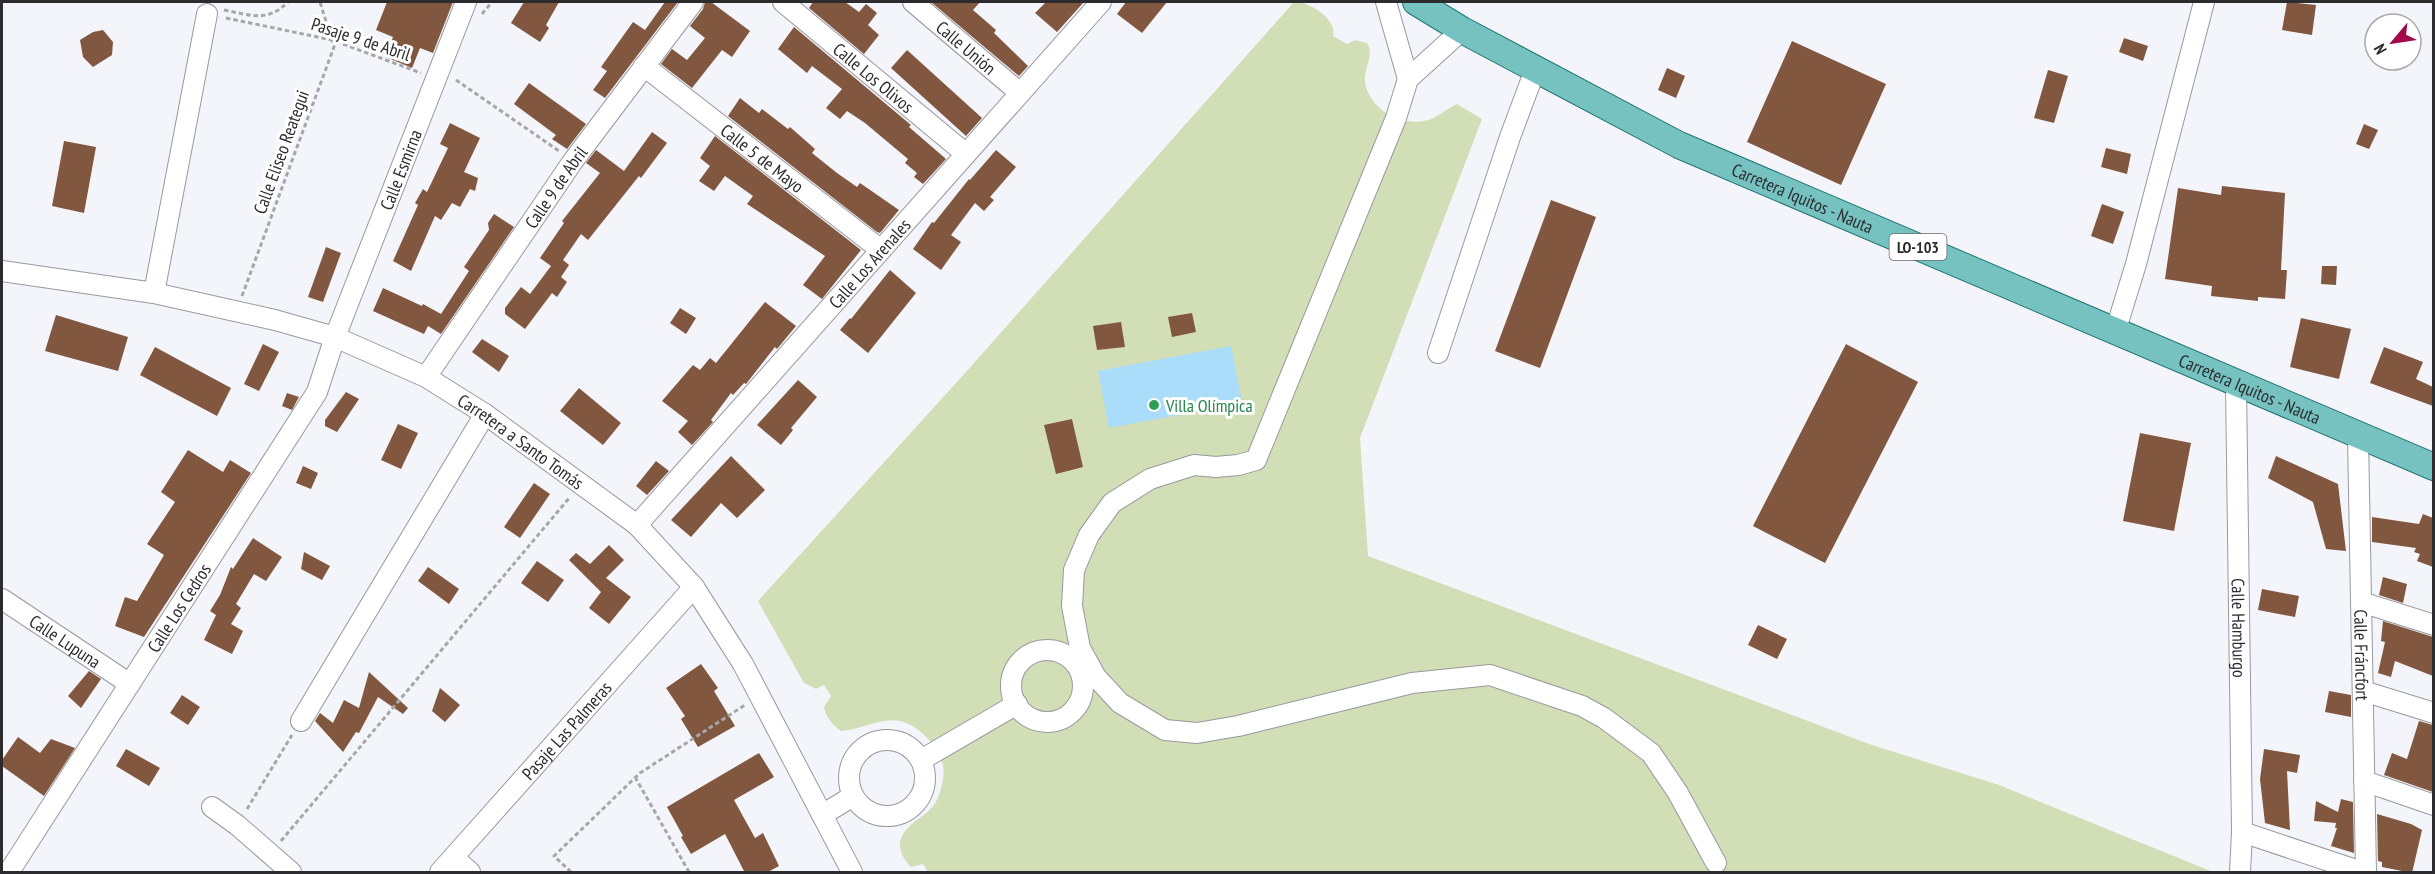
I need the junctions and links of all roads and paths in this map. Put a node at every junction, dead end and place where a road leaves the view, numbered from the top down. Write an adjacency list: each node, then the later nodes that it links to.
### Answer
1 (288, 2): 11 (path)
2 (320, 2): 13 (path, Calle Eliseo Reategui)
3 (466, 2): 16 (street, Calle Esmirna)
4 (693, 2): 14 (street, Calle 9 de Abril)
5 (783, 2): 19 (street, Calle Los Olivos)
6 (913, 2): 18 (street, Calle Unión)
7 (1386, 2): 17 (street)
8 (1416, 2): 12 (main road, Carretera Iquitos - Nauta / LO-103)
9 (2204, 2): 25 (street)
10 (1094, 4): 18 (street, Calle Los Arenales)
11 (212, 11): 13 (path, Pasaje 9 de Abril); 23 (street)
12 (1462, 30): 15 (main road, Carretera Iquitos - Nauta / LO-103); 17 (street)
13 (332, 40): 16 (path, Pasaje 9 de Abril); 24 (path, Calle Eliseo Reategui)
14 (644, 66): 20 (street, Calle 9 de Abril); 21 (street, Calle 5 de Mayo)
15 (1535, 70): 25 (main road, Carretera Iquitos - Nauta / LO-103); 27 (street)
16 (438, 74): 20 (path, Pasaje 9 de Abril); 26 (street, Calle Esmirna)
17 (1408, 79): 39 (street)
18 (1020, 93): 19 (street, Calle Los Arenales)
19 (966, 154): 21 (street, Calle Los Arenales)
20 (573, 160): 28 (street, Calle 9 de Abril)
21 (881, 250): 34 (street, Calle Los Arenales)
22 (2, 271): 23 (street, Carretera a Santo Tomás)
23 (154, 293): 24 (street, Carretera a Santo Tomás)
24 (236, 311): 26 (street, Carretera a Santo Tomás)
25 (2115, 332): 29 (main road, Carretera Iquitos - Nauta / LO-103)
26 (335, 337): 28 (street, Carretera a Santo Tomás); 40 (street, Calle Los Cedros)
27 (1438, 353)
28 (426, 377): 30 (street, Carretera a Santo Tomás)
29 (2236, 384): 31 (main road, Carretera Iquitos - Nauta / LO-103); 54 (street, Calle Hamburgo)
30 (485, 414): 33 (street, Carretera a Santo Tomás); 45 (street)
31 (2358, 436): 32 (main road, Carretera Iquitos - Nauta / LO-103); 37 (street, Calle Fráncfort)
32 (2433, 467)
33 (581, 484): 34 (street, Carretera a Santo Tomás); 55 (path)
34 (637, 525): 35 (street, Carretera a Santo Tomás)
35 (694, 587): 42 (street, Carretera a Santo Tomás); 56 (street, Pasaje Las Palmeras)
36 (2, 599): 40 (street, Calle Lupuna)
37 (2361, 602): 38 (street); 41 (street, Calle Fráncfort)
38 (2433, 625)
39 (1084, 666): 43 (street); 43 (street); 57 (street)
40 (130, 684): 59 (street, Calle Los Cedros)
41 (2363, 691): 44 (street); 48 (street, Calle Fráncfort)
42 (759, 696): 47 (path); 52 (street, Carretera a Santo Tomás)
43 (1017, 704): 46 (street)
44 (2433, 713)
45 (301, 721): 53 (path)
46 (921, 760): 49 (street); 49 (street)
47 (635, 777): 63 (path); 64 (path)
48 (2364, 781): 50 (street); 67 (street, Calle Fráncfort)
49 (853, 796): 52 (street)
50 (2433, 805)
51 (212, 807): 53 (street)
52 (822, 814): 65 (street, Carretera a Santo Tomás)
53 (237, 825): 55 (street)
54 (2242, 832): 66 (street, Calle Hamburgo); 67 (street)
55 (270, 854): 60 (street)
56 (454, 858): 61 (street, Pasaje Las Palmeras); 62 (street)
57 (1716, 863)
58 (2, 871): 59 (street)
59 (8, 873)
60 (291, 873)
61 (440, 873)
62 (470, 873)
63 (571, 873)
64 (689, 873)
65 (852, 873)
66 (2240, 873)
67 (2364, 873)

